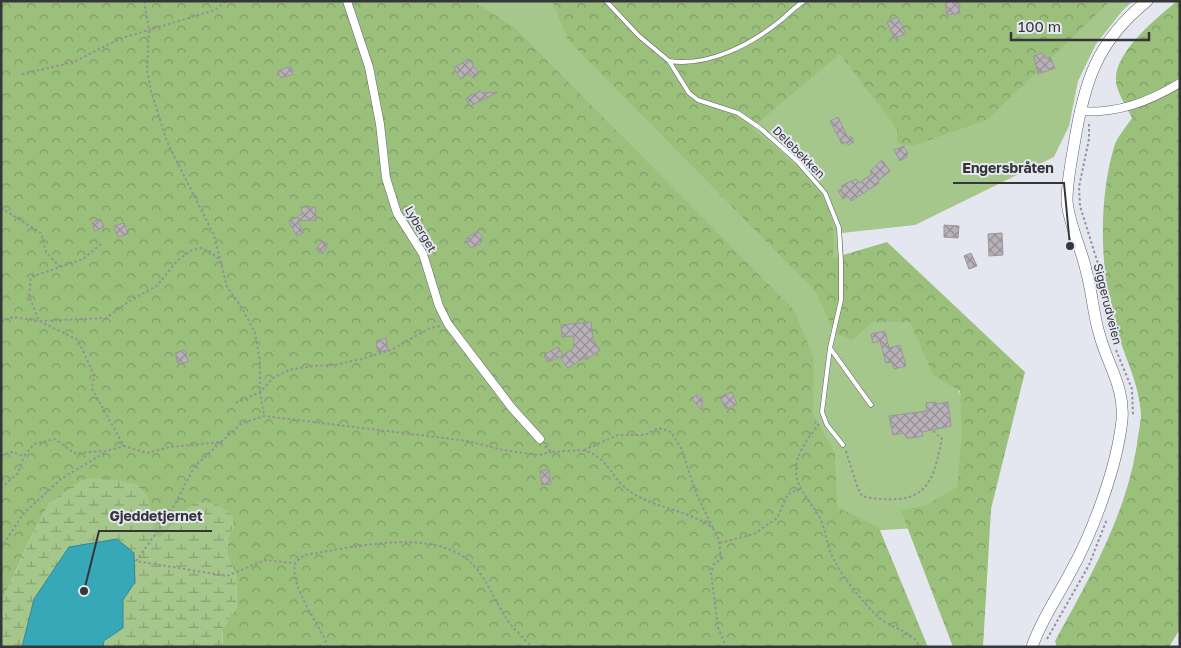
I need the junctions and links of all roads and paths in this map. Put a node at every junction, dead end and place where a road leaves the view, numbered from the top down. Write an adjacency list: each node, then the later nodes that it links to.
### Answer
1 (144, 1): 7 (path)
2 (226, 1): 7 (path)
3 (347, 1): 20 (street, Lyberget)
4 (606, 1): 8 (lane, Delebekken)
5 (804, 1): 8 (lane)
6 (1147, 1): 13 (main road, Siggerudveien)
7 (148, 31): 9 (path); 16 (path)
8 (669, 61): 23 (lane, Delebekken)
9 (22, 74)
10 (1180, 83): 11 (street)
11 (1168, 90): 12 (street); 13 (street)
12 (1180, 92)
13 (1083, 111): 21 (path); 52 (main road, Siggerudveien)
14 (1, 208): 17 (path)
15 (101, 244): 17 (path)
16 (220, 260): 18 (path); 24 (path)
17 (60, 267): 18 (path)
18 (39, 321): 19 (path); 34 (path)
19 (1, 322)
20 (448, 324): 24 (path); 31 (street, Lyberget)
21 (1111, 336)
22 (1113, 342): 29 (path)
23 (830, 348): 26 (lane); 28 (lane, Delebekken)
24 (260, 392): 25 (path); 27 (path)
25 (236, 403)
26 (871, 405)
27 (264, 416): 32 (path); 37 (path)
28 (824, 418): 33 (lane); 41 (path)
29 (1133, 421)
30 (932, 430): 33 (path)
31 (540, 439): 37 (path)
32 (221, 442): 34 (path); 46 (path)
33 (843, 445)
34 (124, 446): 36 (path)
35 (584, 450): 37 (path); 43 (path); 43 (path)
36 (106, 451): 39 (path); 45 (path)
37 (551, 452)
38 (1, 456): 39 (path)
39 (24, 456): 40 (path)
40 (1, 488)
41 (800, 489): 44 (path); 51 (path)
42 (1107, 518): 47 (path)
43 (712, 528): 44 (path)
44 (720, 543): 50 (path)
45 (1, 548)
46 (295, 563): 48 (path); 49 (path)
47 (1045, 643)
48 (328, 647)
49 (532, 647)
50 (726, 647)
51 (920, 647)
52 (1032, 647)

